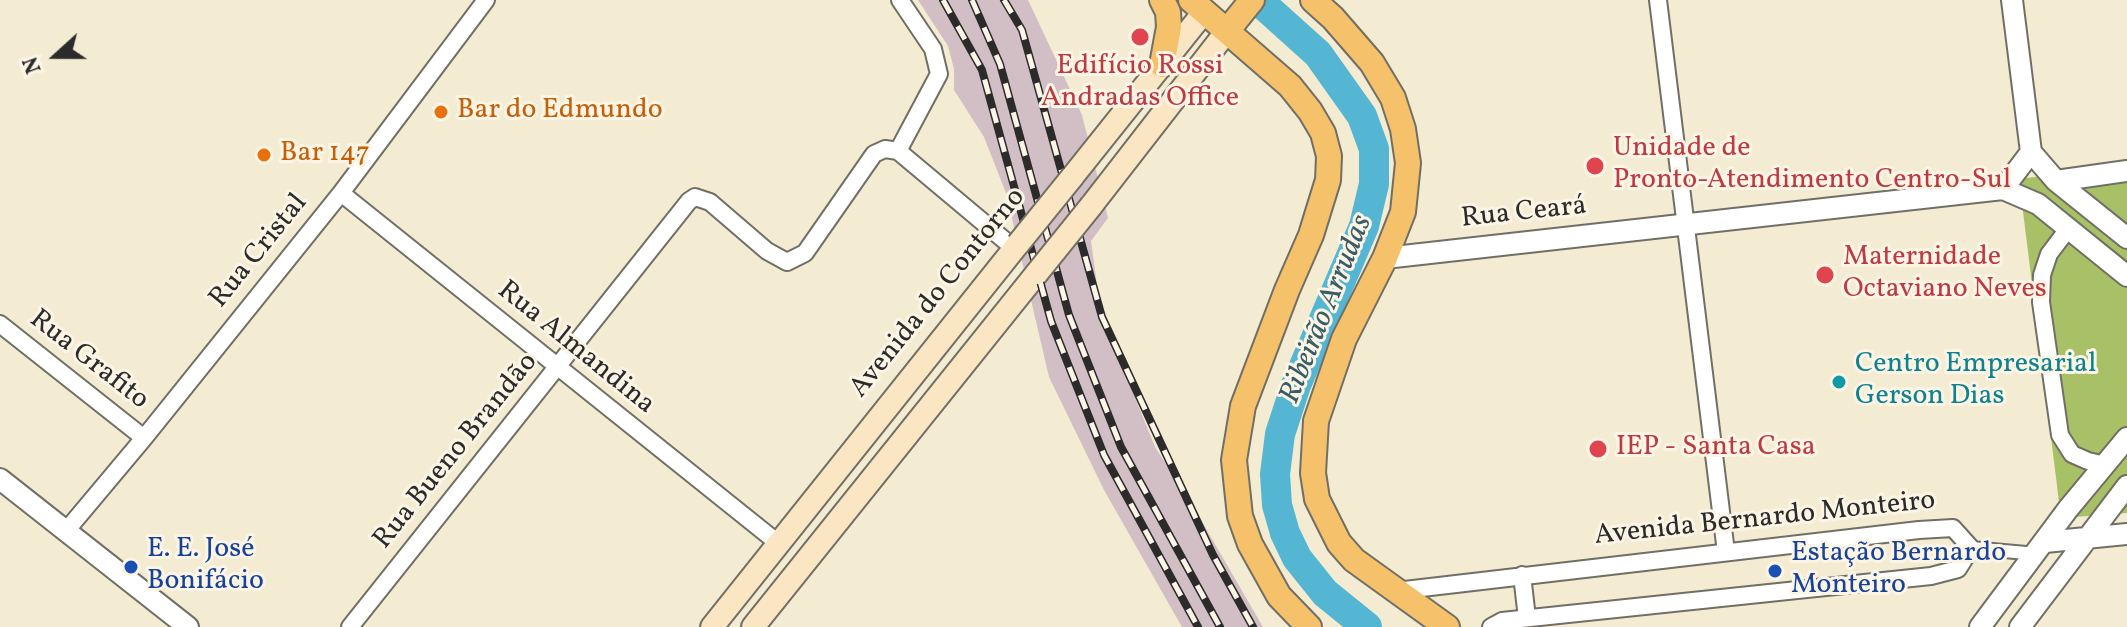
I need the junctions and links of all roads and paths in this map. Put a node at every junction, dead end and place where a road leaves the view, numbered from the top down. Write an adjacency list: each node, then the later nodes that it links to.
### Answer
1 (486, 0): 15 (street, Rua Cristal)
2 (900, 0): 10 (street)
3 (1162, 0): 9 (main road)
4 (1313, 0): 21 (main road)
5 (1658, 0): 17 (street)
6 (2012, 0): 11 (street)
7 (1203, 4): 8 (main road); 9 (main road, Avenida do Contorno)
8 (1239, 16): 45 (main road, bridge); 46 (main road)
9 (1162, 65): 20 (main road, Avenida do Contorno, bridge)
10 (898, 151): 20 (street); 24 (street, Rua Bueno Brandão)
11 (2031, 152): 13 (street); 14 (street)
12 (2127, 171): 13 (street)
13 (2056, 181): 16 (street); 19 (street)
14 (2003, 189): 16 (street); 17 (street, Rua Ceará)
15 (341, 193): 24 (street, Rua Almandina); 25 (street, Rua Cristal)
16 (2038, 204): 18 (street)
17 (1686, 225): 21 (street, Rua Ceará); 38 (street)
18 (2068, 229): 22 (street); 27 (street)
19 (2127, 238)
20 (1016, 247): 35 (main road, Avenida do Contorno)
21 (1385, 258): 40 (main road)
22 (2127, 276)
23 (0, 324): 25 (street, Rua Grafito)
24 (557, 368): 35 (street, Rua Almandina); 44 (street, Rua Bueno Brandão)
25 (144, 438): 32 (street, Rua Cristal)
26 (2127, 438): 27 (street)
27 (2106, 465): 31 (street)
28 (0, 479): 32 (street)
29 (2127, 486): 30 (street)
30 (2119, 505): 31 (street); 34 (street)
31 (2068, 509): 37 (street)
32 (66, 531): 43 (street)
33 (2127, 534): 34 (street)
34 (2086, 538): 37 (street); 50 (street)
35 (778, 543): 42 (main road, Avenida do Contorno)
36 (1971, 548): 37 (street); 38 (street, Avenida Bernardo Monteiro); 41 (street)
37 (2041, 548): 49 (street)
38 (1726, 552): 39 (street, Avenida Bernardo Monteiro)
39 (1522, 575): 40 (street, Avenida Bernardo Monteiro); 41 (street)
40 (1396, 591): 47 (main road)
41 (1527, 618): 48 (street)
42 (715, 626)
43 (188, 627)
44 (350, 627)
45 (753, 627)
46 (1309, 627)
47 (1447, 627)
48 (1491, 627)
49 (1980, 627)
50 (2020, 627)

